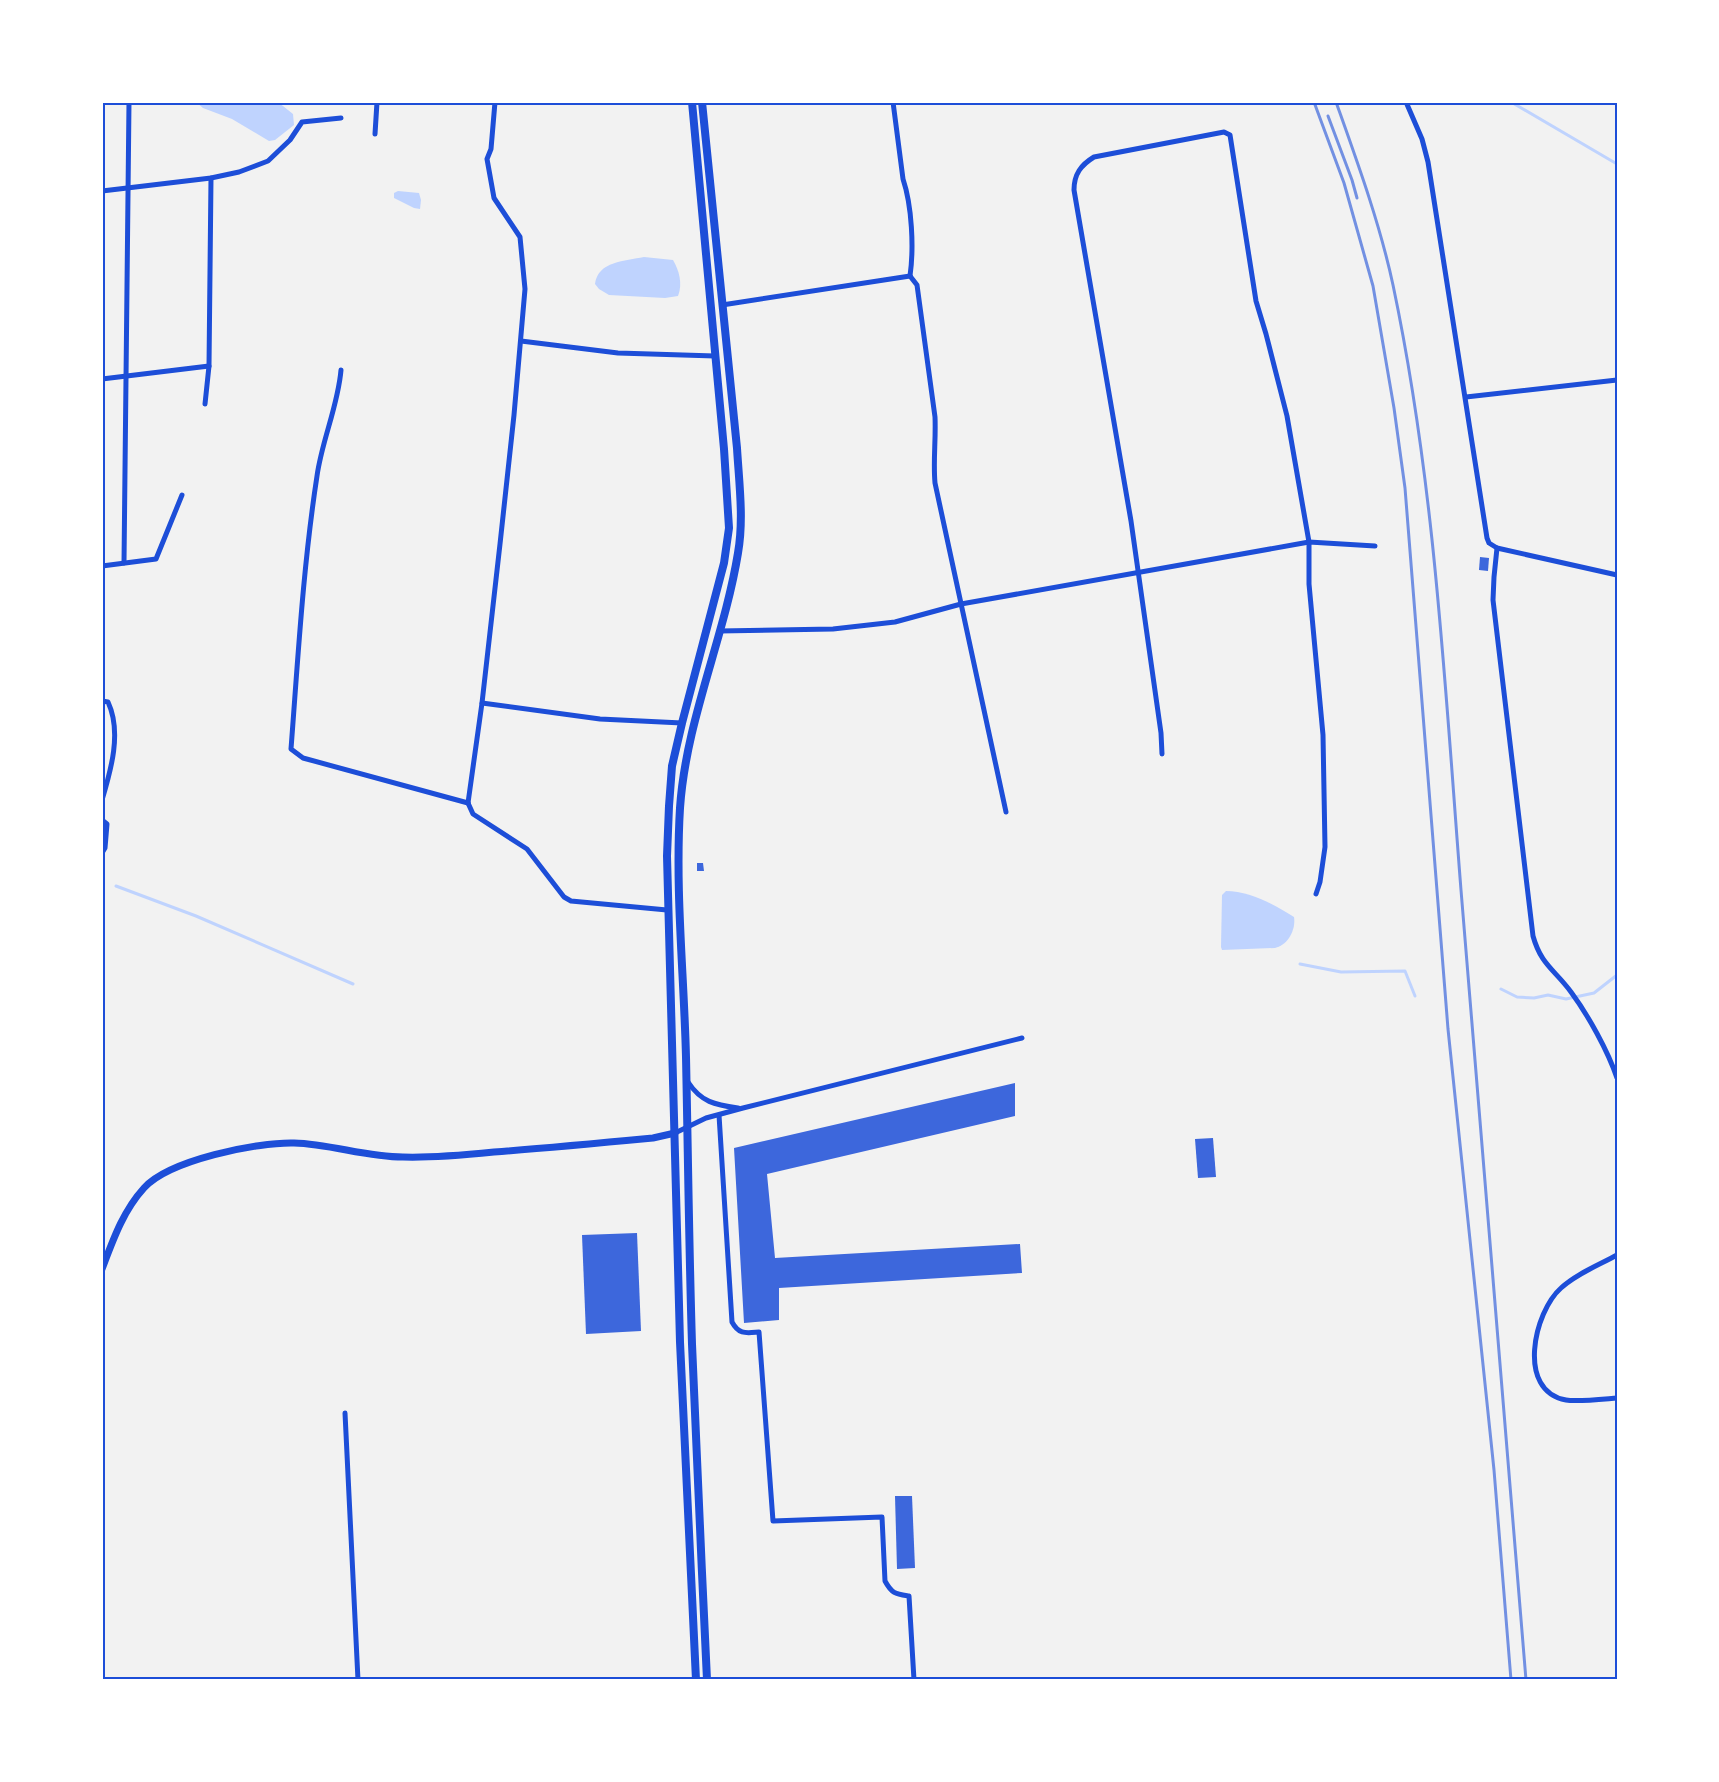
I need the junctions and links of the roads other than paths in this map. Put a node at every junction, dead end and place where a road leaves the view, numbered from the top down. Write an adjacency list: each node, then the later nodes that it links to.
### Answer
1 (129, 102): 11 (street)
2 (377, 102): 9 (street)
3 (495, 102): 15 (street)
4 (692, 102): 16 (main road)
5 (702, 102): 14 (main road)
6 (893, 102): 13 (street)
7 (1406, 102): 22 (street)
8 (341, 118): 10 (street)
9 (375, 134)
10 (211, 178): 11 (street); 17 (street)
11 (127, 188): 12 (street); 19 (street)
12 (102, 190)
13 (910, 276): 14 (street); 32 (street)
14 (722, 305): 33 (main road)
15 (521, 341): 16 (street); 35 (street)
16 (715, 356): 36 (main road)
17 (209, 366): 19 (street); 23 (street)
18 (341, 370): 39 (street)
19 (126, 376): 20 (street); 28 (street)
20 (102, 379)
21 (1617, 380): 22 (street)
22 (1466, 397): 27 (street)
23 (205, 404)
24 (183, 495): 28 (street)
25 (1309, 542): 26 (street); 30 (street); 30 (street); 43 (street)
26 (1375, 546)
27 (1497, 548): 31 (street); 46 (street)
28 (124, 563): 29 (street)
29 (102, 566)
30 (1139, 571): 32 (street); 37 (street)
31 (1617, 575)
32 (961, 604): 33 (street); 40 (street)
33 (719, 631): 47 (main road)
34 (102, 701): 38 (street)
35 (482, 703): 36 (street); 39 (street)
36 (682, 723): 44 (main road)
37 (1162, 754)
38 (102, 800)
39 (468, 803): 44 (street)
40 (1006, 812)
41 (102, 820): 42 (street)
42 (102, 853)
43 (1316, 894)
44 (667, 910): 51 (main road)
45 (1022, 1038): 48 (street)
46 (1617, 1078)
47 (686, 1079): 48 (street); 50 (main road)
48 (743, 1108): 49 (street)
49 (719, 1115): 50 (street); 59 (street)
50 (688, 1128): 51 (street); 58 (main road)
51 (675, 1133): 53 (main road); 57 (main road)
52 (1617, 1255): 54 (street)
53 (102, 1269)
54 (1617, 1398)
55 (345, 1413): 56 (street)
56 (358, 1680)
57 (696, 1680)
58 (707, 1680)
59 (914, 1680)

